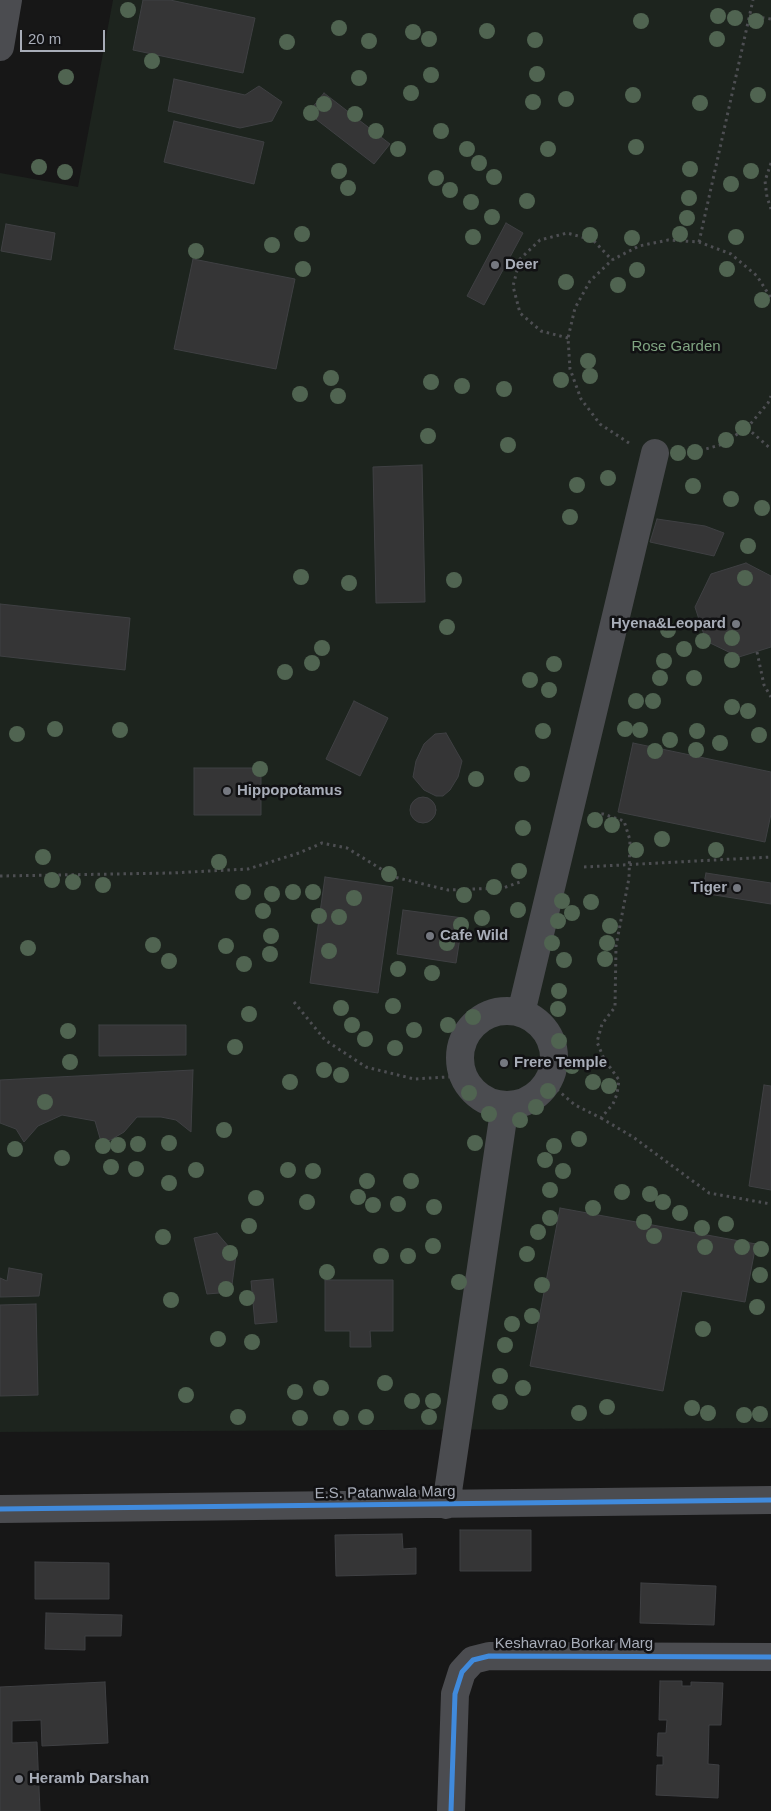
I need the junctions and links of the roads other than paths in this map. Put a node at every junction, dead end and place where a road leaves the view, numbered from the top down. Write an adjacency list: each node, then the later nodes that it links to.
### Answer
1 (8, 0): 2 (street)
2 (0, 47)
3 (655, 453): 4 (street)
4 (521, 1013): 5 (street); 5 (street)
5 (505, 1105): 7 (street)
6 (771, 1500): 7 (street, E.S. Patanwala Marg)
7 (446, 1505): 8 (street, E.S. Patanwala Marg)
8 (0, 1509)
9 (771, 1657): 10 (street, Keshavrao Borkar Marg)
10 (451, 1811)

